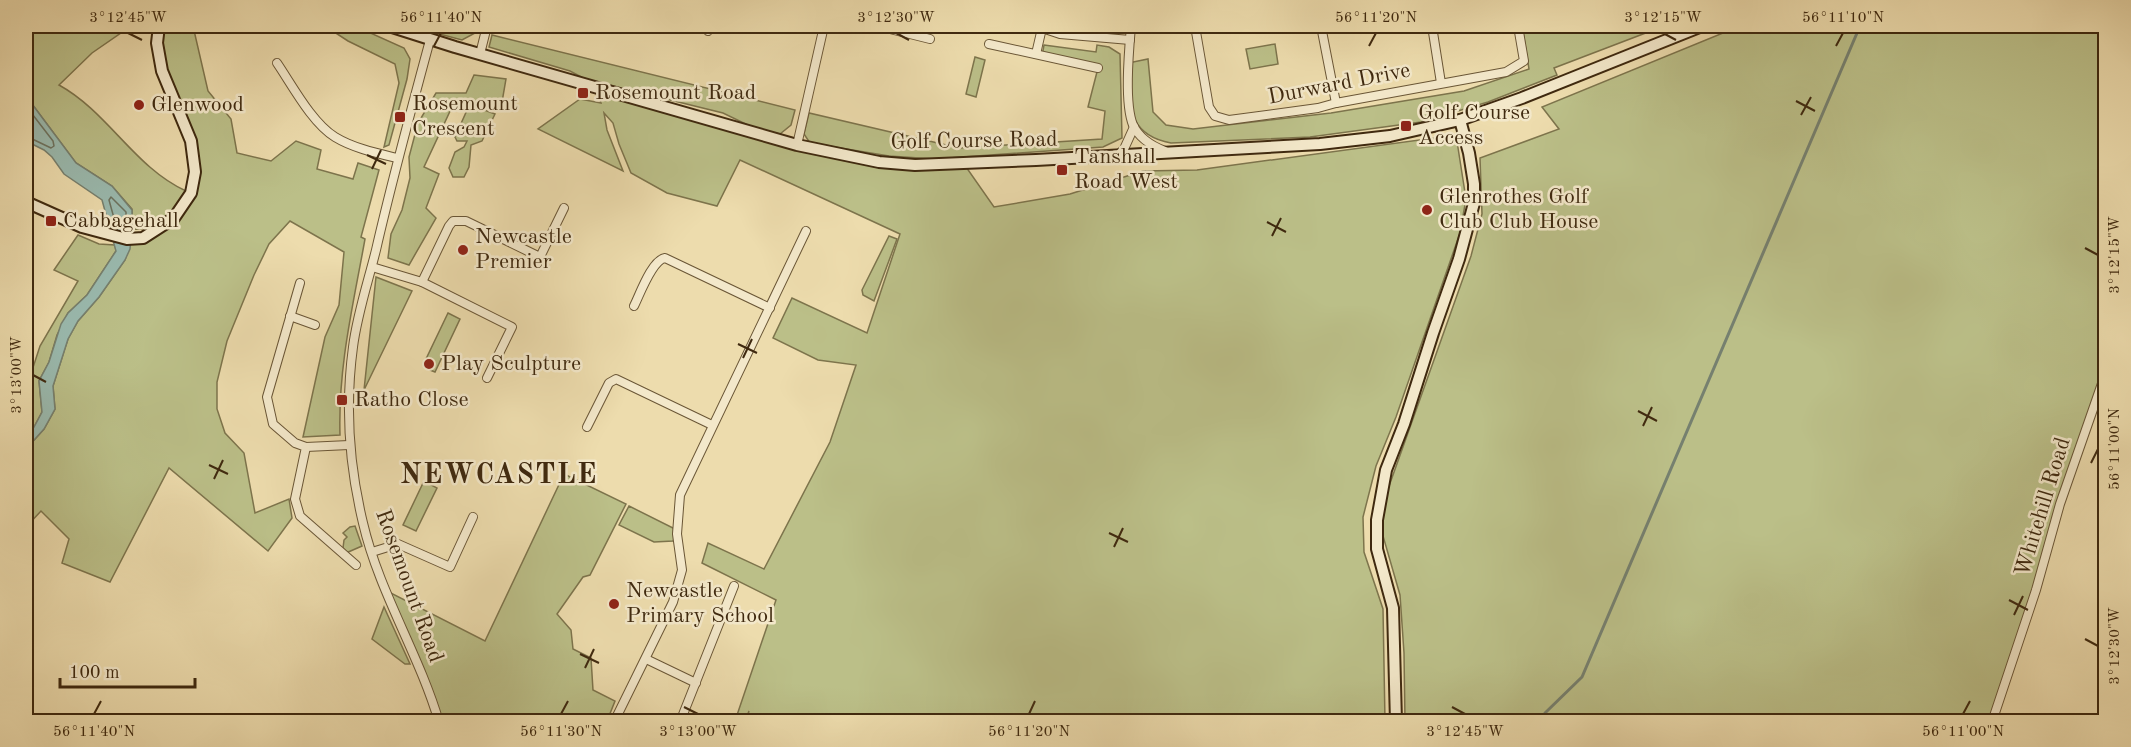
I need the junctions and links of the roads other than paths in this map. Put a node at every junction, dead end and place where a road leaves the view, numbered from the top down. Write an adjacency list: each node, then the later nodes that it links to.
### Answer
1 (159, 26): 29 (street)
2 (389, 26): 15 (street, Golf Course Road)
3 (487, 26): 17 (street)
4 (824, 26): 25 (street)
5 (878, 26): 13 (street)
6 (1131, 26): 14 (street)
7 (1195, 26): 22 (street, Durward Drive)
8 (1322, 26): 22 (street)
9 (1432, 26): 21 (street)
10 (1518, 26): 21 (street, Durward Drive)
11 (1702, 26): 23 (street, Golf Course Road)
12 (1042, 27): 14 (street); 18 (street)
13 (930, 39)
14 (1130, 39): 24 (street)
15 (430, 40): 17 (street, Golf Course Road); 28 (street, Rosemount Road)
16 (989, 44): 18 (street)
17 (480, 54): 25 (street, Golf Course Road)
18 (1036, 54): 20 (street)
19 (277, 63): 28 (street)
20 (1098, 68)
21 (1441, 83): 22 (street, Durward Drive)
22 (1336, 103)
23 (1460, 120): 26 (street, Golf Course Road); 54 (street)
24 (1134, 127): 26 (street); 27 (street)
25 (797, 145): 27 (street, Golf Course Road)
26 (1170, 153): 27 (street, Golf Course Road)
27 (1118, 155)
28 (397, 158): 32 (street, Rosemount Road)
29 (26, 202)
30 (564, 208): 33 (street)
31 (806, 231): 36 (street)
32 (372, 267): 33 (street); 43 (street, Rosemount Road)
33 (422, 282): 40 (street)
34 (300, 283): 37 (street)
35 (634, 306): 36 (street)
36 (770, 308): 41 (street)
37 (290, 316): 38 (street); 44 (street)
38 (315, 325)
39 (2106, 372): 55 (street, Whitehill Road)
40 (487, 378)
41 (712, 425): 42 (street); 49 (street)
42 (587, 427)
43 (349, 445): 44 (street); 46 (street, Rosemount Road)
44 (306, 447): 47 (street)
45 (473, 517): 46 (street)
46 (372, 552): 51 (street, Rosemount Road)
47 (356, 566)
48 (734, 586): 50 (street)
49 (646, 658): 50 (street); 52 (street)
50 (696, 683): 53 (street)
51 (439, 722)
52 (614, 722)
53 (680, 722)
54 (1396, 722)
55 (1992, 722)

